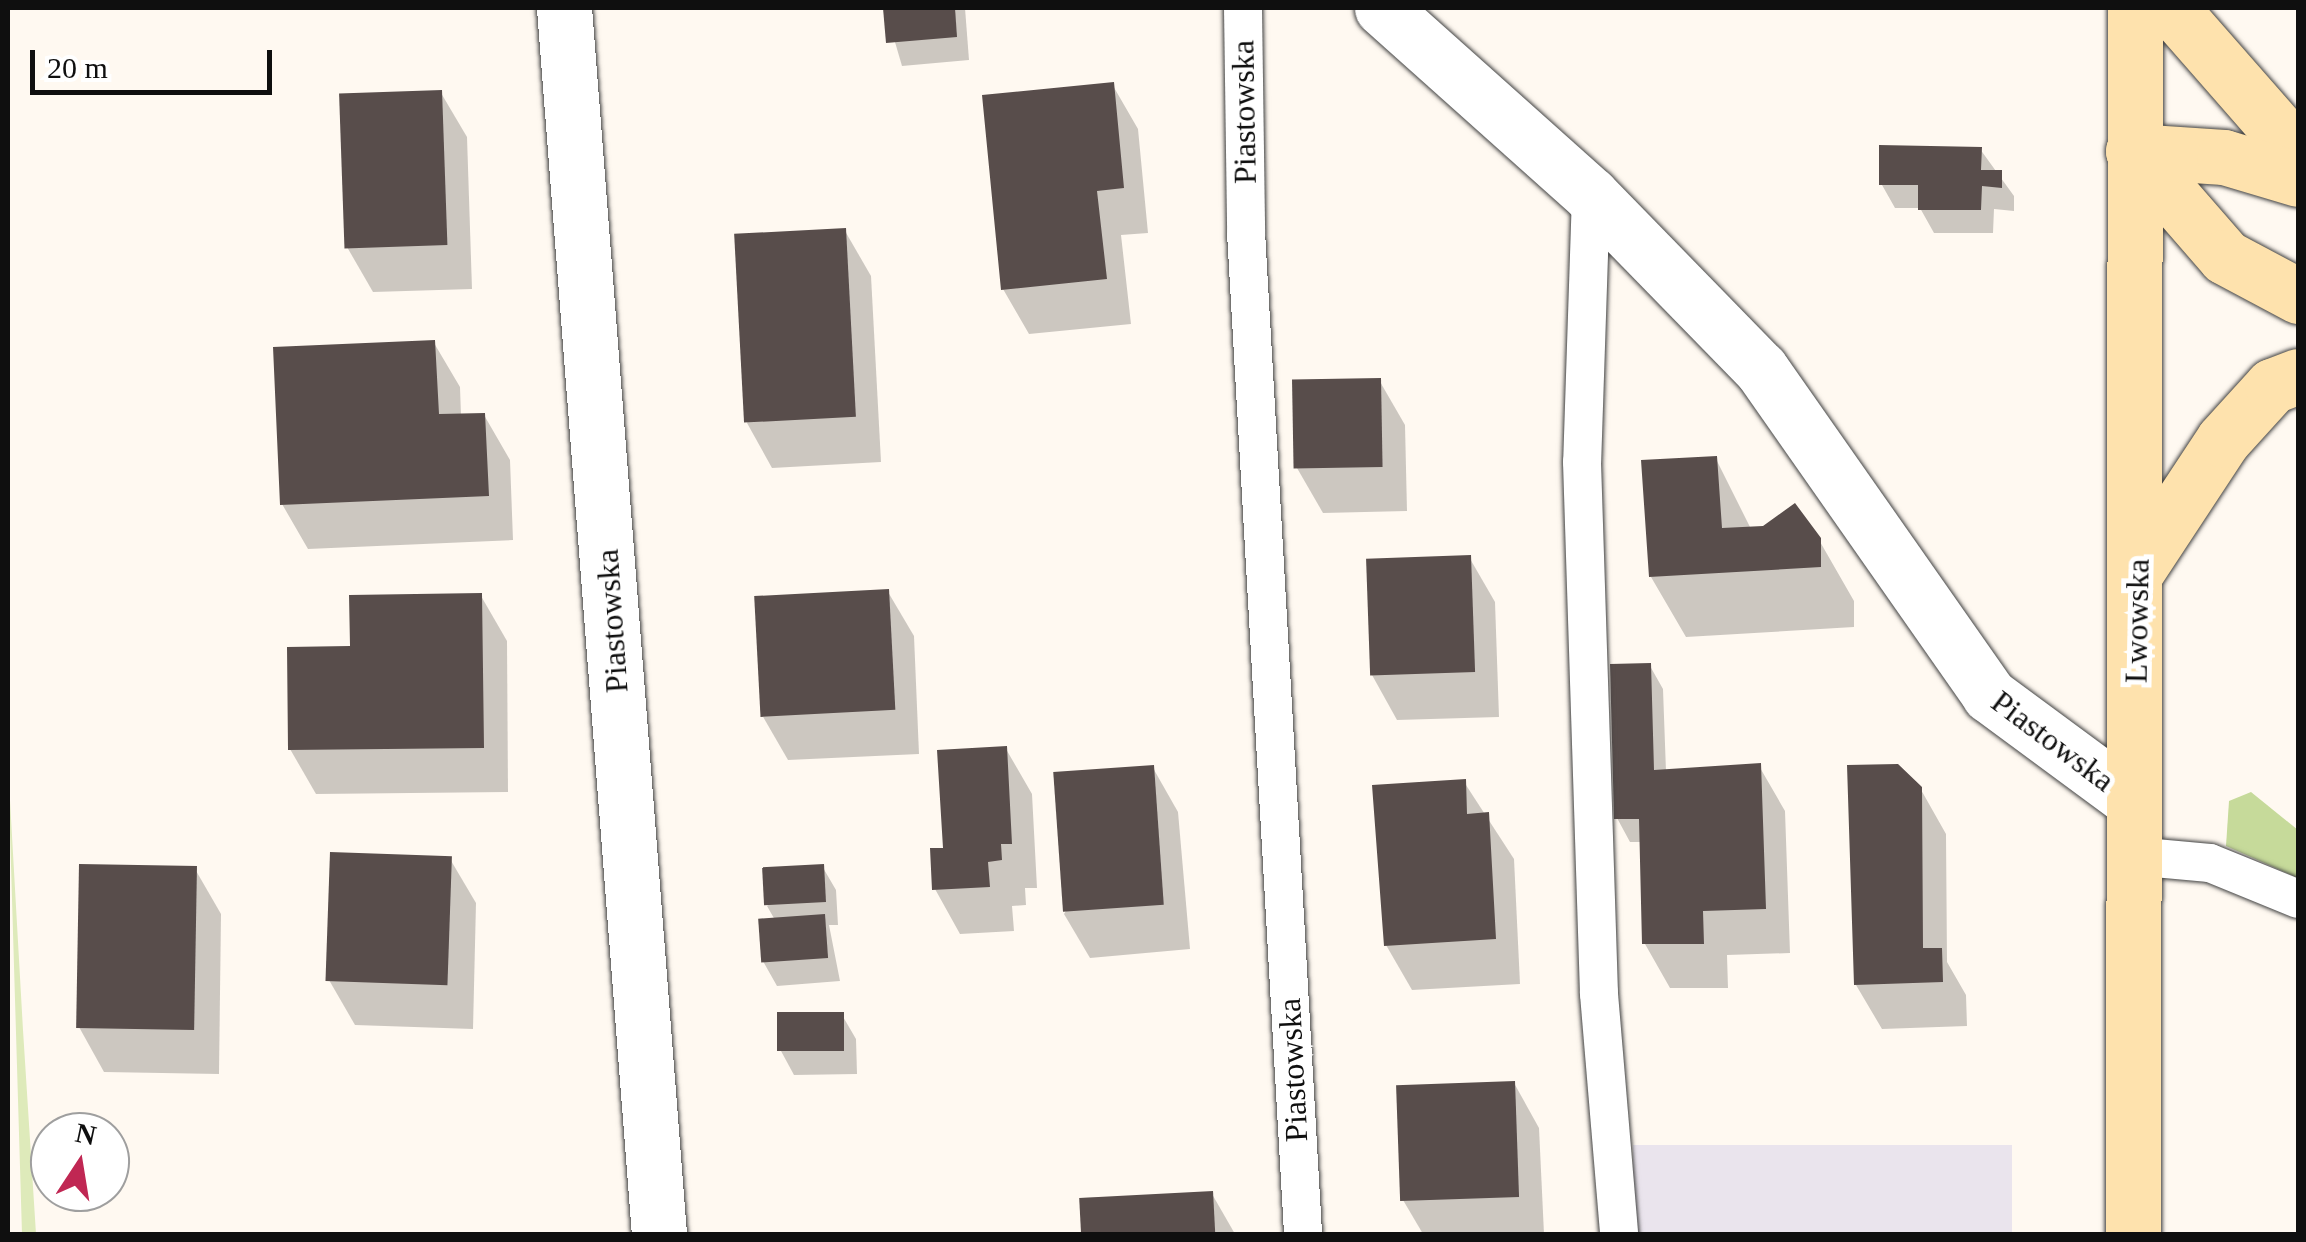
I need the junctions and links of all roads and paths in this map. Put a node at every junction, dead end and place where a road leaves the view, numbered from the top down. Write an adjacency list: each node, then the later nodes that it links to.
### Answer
1 (564, 8): 16 (street, Piastowska)
2 (1243, 8): 17 (lane, Piastowska)
3 (1382, 8): 9 (street, Piastowska)
4 (2136, 8): 6 (main road, Lwowska)
5 (2171, 8): 7 (main road)
6 (2134, 151): 8 (main road); 10 (main road); 12 (main road, Lwowska)
7 (2298, 153)
8 (2298, 178)
9 (1591, 196): 13 (street, Piastowska); 18 (lane)
10 (2298, 296)
11 (2298, 376): 12 (main road)
12 (2138, 569): 13 (main road, Lwowska)
13 (2134, 802): 14 (main road, Lwowska)
14 (2134, 856): 15 (lane); 19 (main road, Lwowska)
15 (2298, 899)
16 (659, 1234)
17 (1303, 1234)
18 (1619, 1234)
19 (2133, 1234)

